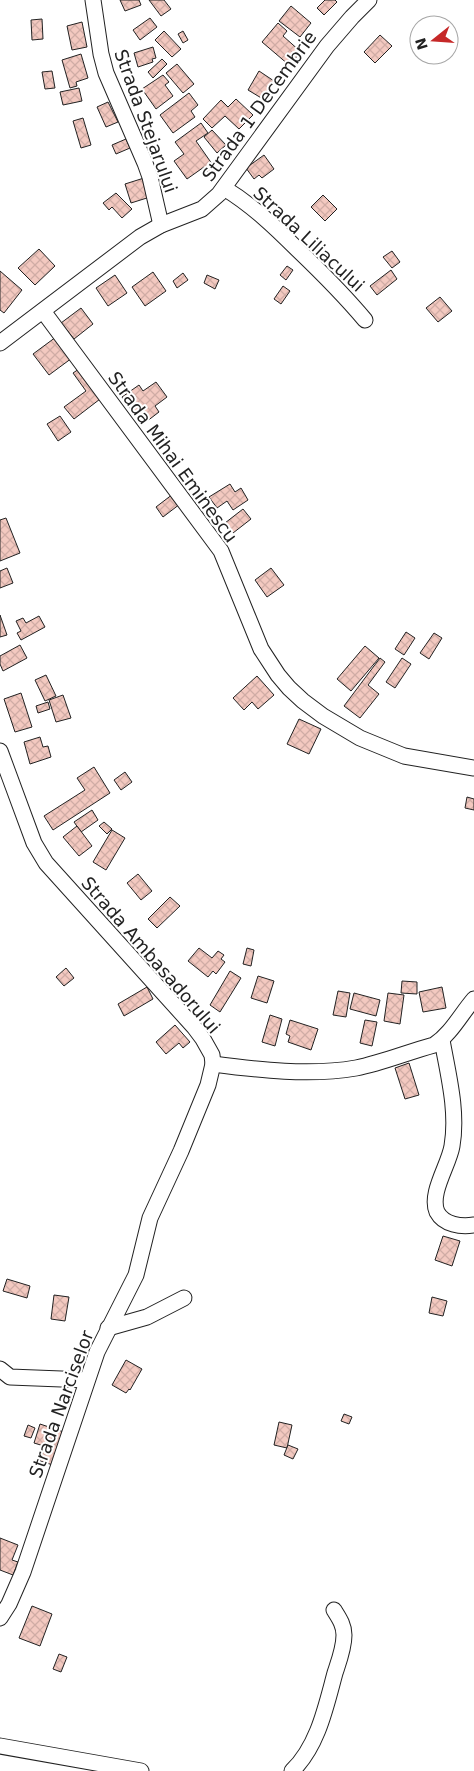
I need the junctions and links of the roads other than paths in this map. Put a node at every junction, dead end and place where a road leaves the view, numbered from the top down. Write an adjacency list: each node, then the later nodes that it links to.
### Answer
1 (94, 0): 4 (street, Strada Stejarului)
2 (369, 0): 3 (street, Strada 1 Decembrie)
3 (224, 188): 4 (street, Strada 1 Decembrie); 6 (street, Strada Liliacului)
4 (161, 225): 5 (street, Strada 1 Decembrie)
5 (43, 311): 7 (street, Strada 1 Decembrie); 9 (street, Strada Mihai Eminescu)
6 (365, 320)
7 (0, 343)
8 (0, 751): 12 (street, Strada Ambasadorului)
9 (474, 768)
10 (474, 999): 11 (street)
11 (442, 1040): 12 (street); 13 (street)
12 (213, 1064): 15 (street, Strada Narciselor)
13 (474, 1224)
14 (184, 1298): 15 (street)
15 (108, 1328): 17 (street, Strada Narciselor)
16 (0, 1369): 17 (street)
17 (87, 1380): 19 (street, Strada Narciselor)
18 (334, 1610): 22 (street)
19 (0, 1618)
20 (0, 1746): 21 (street)
21 (141, 1771)
22 (292, 1771)

